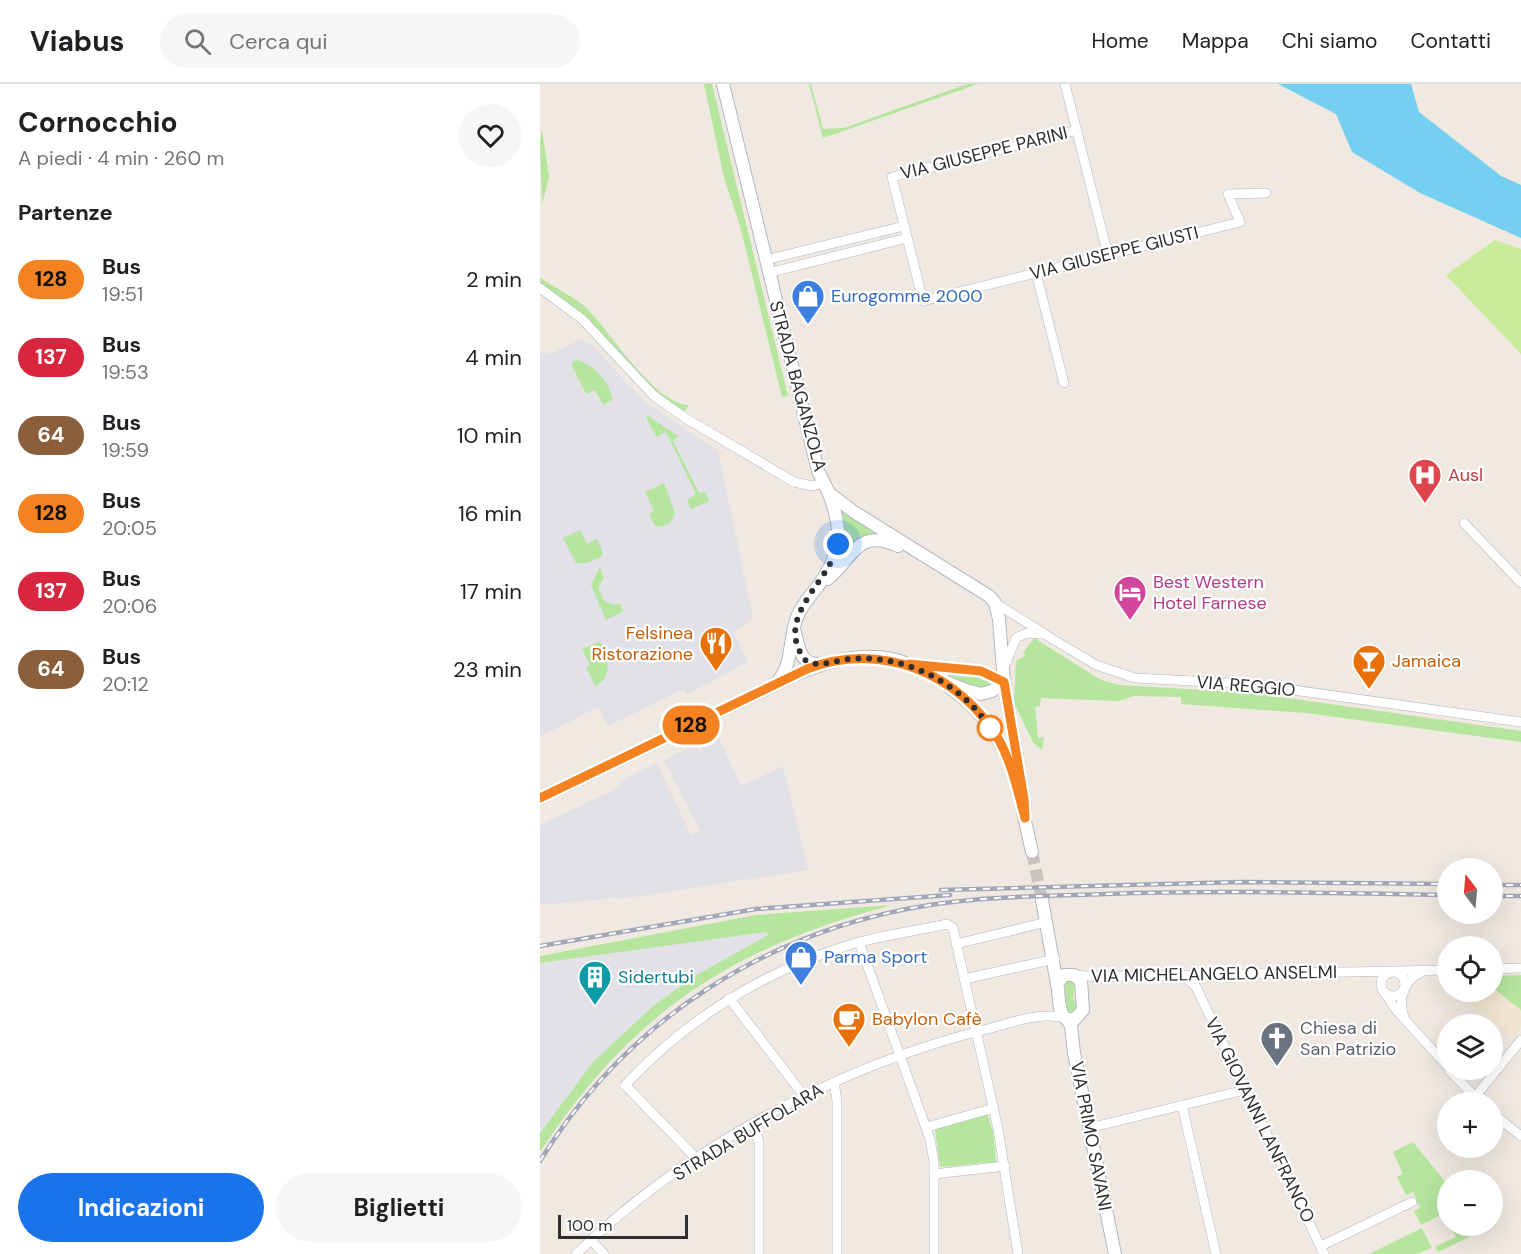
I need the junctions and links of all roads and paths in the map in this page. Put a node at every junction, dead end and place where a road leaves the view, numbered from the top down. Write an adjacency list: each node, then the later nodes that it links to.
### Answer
1 (723, 84): 8 (street, STRADA BAGANZOLA)
2 (1065, 84): 3 (street)
3 (1077, 130): 5 (street, VIA GIUSEPPE PARINI); 7 (street)
4 (1266, 194): 7 (street, VIA GIUSEPPE GIUSTI)
5 (904, 226): 6 (street); 8 (street)
6 (907, 238): 8 (street); 9 (street, VIA GIUSEPPE GIUSTI)
7 (1108, 255): 9 (street, VIA GIUSEPPE GIUSTI)
8 (767, 266): 12 (street, STRADA BAGANZOLA)
9 (1036, 273): 11 (street)
10 (540, 288): 12 (street)
11 (1064, 383)
12 (826, 487): 14 (street, STRADA BAGANZOLA); 16 (street)
13 (1464, 523): 15 (street)
14 (924, 556): 16 (street); 17 (street, STRADA BAGANZOLA)
15 (1521, 584)
16 (816, 588): 18 (street)
17 (995, 603): 19 (street, STRADA BAGANZOLA); 22 (street)
18 (794, 628): 20 (street); 24 (street)
19 (1045, 634): 22 (street); 25 (street, VIA REGGIO)
20 (822, 664): 21 (street); 24 (street)
21 (907, 664): 22 (street); 23 (street)
22 (1004, 676): 23 (street); 27 (street)
23 (940, 680): 27 (street)
24 (770, 687): 26 (street)
25 (1521, 722)
26 (540, 798)
27 (1025, 818): 28 (street)
28 (1032, 852)
29 (1042, 900): 30 (street, VIA PRIMO SAVANI)
30 (1047, 922): 32 (street); 33 (street, VIA PRIMO SAVANI)
31 (859, 942): 32 (street); 50 (street); 58 (street)
32 (956, 944): 43 (street)
33 (1055, 959): 40 (street); 43 (street); 44 (street, VIA PRIMO SAVANI)
34 (1521, 968): 35 (street)
35 (1503, 969)
36 (1437, 970): 39 (street, VIA MICHELANGELO ANSELMI)
37 (1353, 971): 38 (street, VIA MICHELANGELO ANSELMI); 42 (street, VIA MICHELANGELO ANSELMI); 49 (street, VIA MICHELANGELO ANSELMI)
38 (1393, 971): 39 (street, VIA MICHELANGELO ANSELMI); 47 (street); 49 (street)
39 (1424, 971): 47 (street)
40 (1074, 975): 41 (street, VIA MICHELANGELO ANSELMI); 44 (street); 48 (street)
41 (1179, 975): 42 (street, VIA MICHELANGELO ANSELMI); 46 (street, VIA GIOVANNI LANFRANCO)
42 (1204, 975): 46 (street)
43 (964, 979): 55 (street)
44 (1058, 984): 51 (street, VIA PRIMO SAVANI)
45 (1103, 984): 48 (street, VIA MICHELANGELO ANSELMI)
46 (1196, 987): 61 (street, VIA GIOVANNI LANFRANCO)
47 (1404, 988): 49 (street); 53 (street)
48 (1081, 990): 54 (street)
49 (1383, 991): 53 (street, VIA MICHELANGELO ANSELMI)
50 (729, 998): 64 (street); 72 (street)
51 (1060, 1002): 52 (street, STRADA BUFFOLARA); 54 (street, VIA PRIMO SAVANI)
52 (1042, 1016): 54 (street, STRADA BUFFOLARA); 55 (street, STRADA BUFFOLARA)
53 (1404, 1017): 57 (street, VIA MICHELANGELO ANSELMI)
54 (1067, 1019): 70 (street, VIA PRIMO SAVANI)
55 (976, 1032): 58 (street, STRADA BUFFOLARA); 66 (street)
56 (1521, 1040): 63 (street)
57 (1437, 1055)
58 (901, 1056): 60 (street, STRADA BUFFOLARA); 69 (street)
59 (1459, 1080): 62 (street, VIA MICHELANGELO ANSELMI)
60 (834, 1082): 64 (street, STRADA BUFFOLARA); 81 (street)
61 (1245, 1090): 65 (street); 77 (street, VIA GIOVANNI LANFRANCO)
62 (1470, 1092)
63 (1483, 1092)
64 (804, 1096): 68 (street, STRADA BUFFOLARA)
65 (1182, 1105): 70 (street); 85 (street)
66 (993, 1108): 69 (street); 73 (street)
67 (1503, 1122): 71 (street)
68 (754, 1124): 72 (street, STRADA BUFFOLARA); 80 (street)
69 (927, 1127): 74 (street)
70 (1089, 1128): 84 (street, VIA PRIMO SAVANI)
71 (1521, 1136)
72 (697, 1160): 76 (street, STRADA BUFFOLARA)
73 (1005, 1166): 74 (street); 83 (street)
74 (934, 1174): 82 (street)
75 (1412, 1202): 77 (street)
76 (591, 1240): 78 (street, STRADA BUFFOLARA); 79 (street)
77 (1322, 1250)
78 (576, 1254)
79 (604, 1254)
80 (759, 1254)
81 (837, 1254)
82 (934, 1254)
83 (1018, 1254)
84 (1115, 1254)
85 (1216, 1254)

